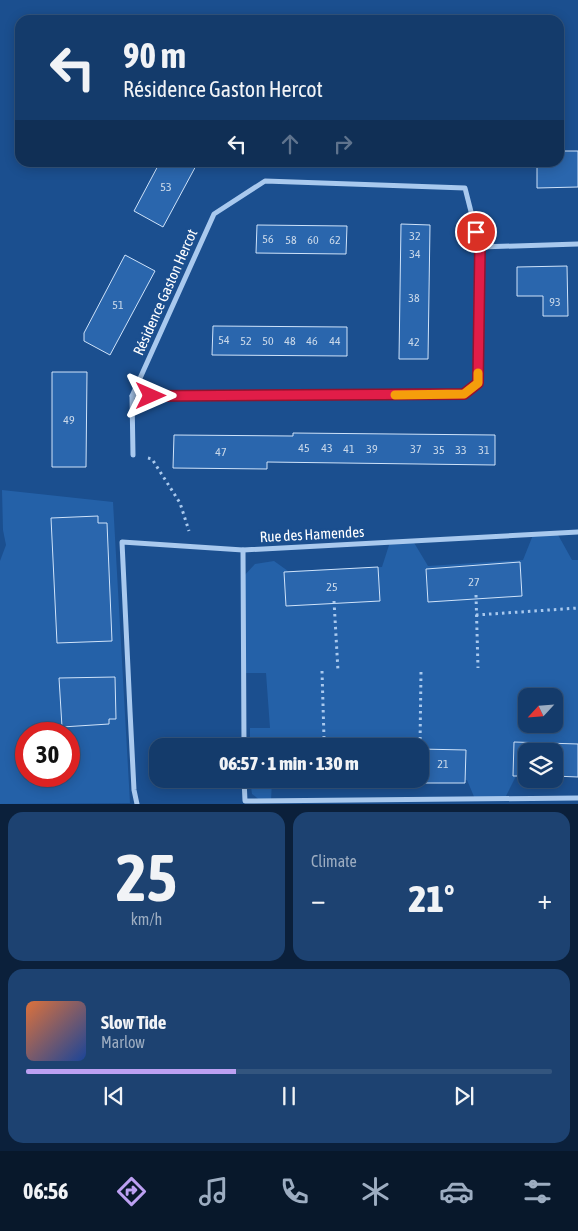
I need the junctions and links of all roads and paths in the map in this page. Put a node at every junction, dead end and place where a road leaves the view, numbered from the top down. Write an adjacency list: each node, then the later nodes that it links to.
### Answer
1 (578, 244): 2 (street)
2 (480, 247): 3 (street, Résidence Gaston Hercot); 3 (street, Résidence Gaston Hercot)
3 (132, 396): 4 (street)
4 (133, 455): 6 (path)
5 (578, 532): 7 (street, Rue des Hamendes)
6 (194, 546): 7 (street); 22 (street)
7 (244, 550): 16 (street, Rue des Hamendes)
8 (476, 596): 11 (path)
9 (334, 601): 14 (path)
10 (578, 608): 11 (path)
11 (476, 615): 12 (path)
12 (478, 668)
13 (322, 671): 17 (path)
14 (338, 671)
15 (421, 671): 18 (path)
16 (244, 738)
17 (324, 738)
18 (420, 738)
19 (244, 788): 21 (street)
20 (578, 798): 21 (street)
21 (243, 802)
22 (137, 804)

